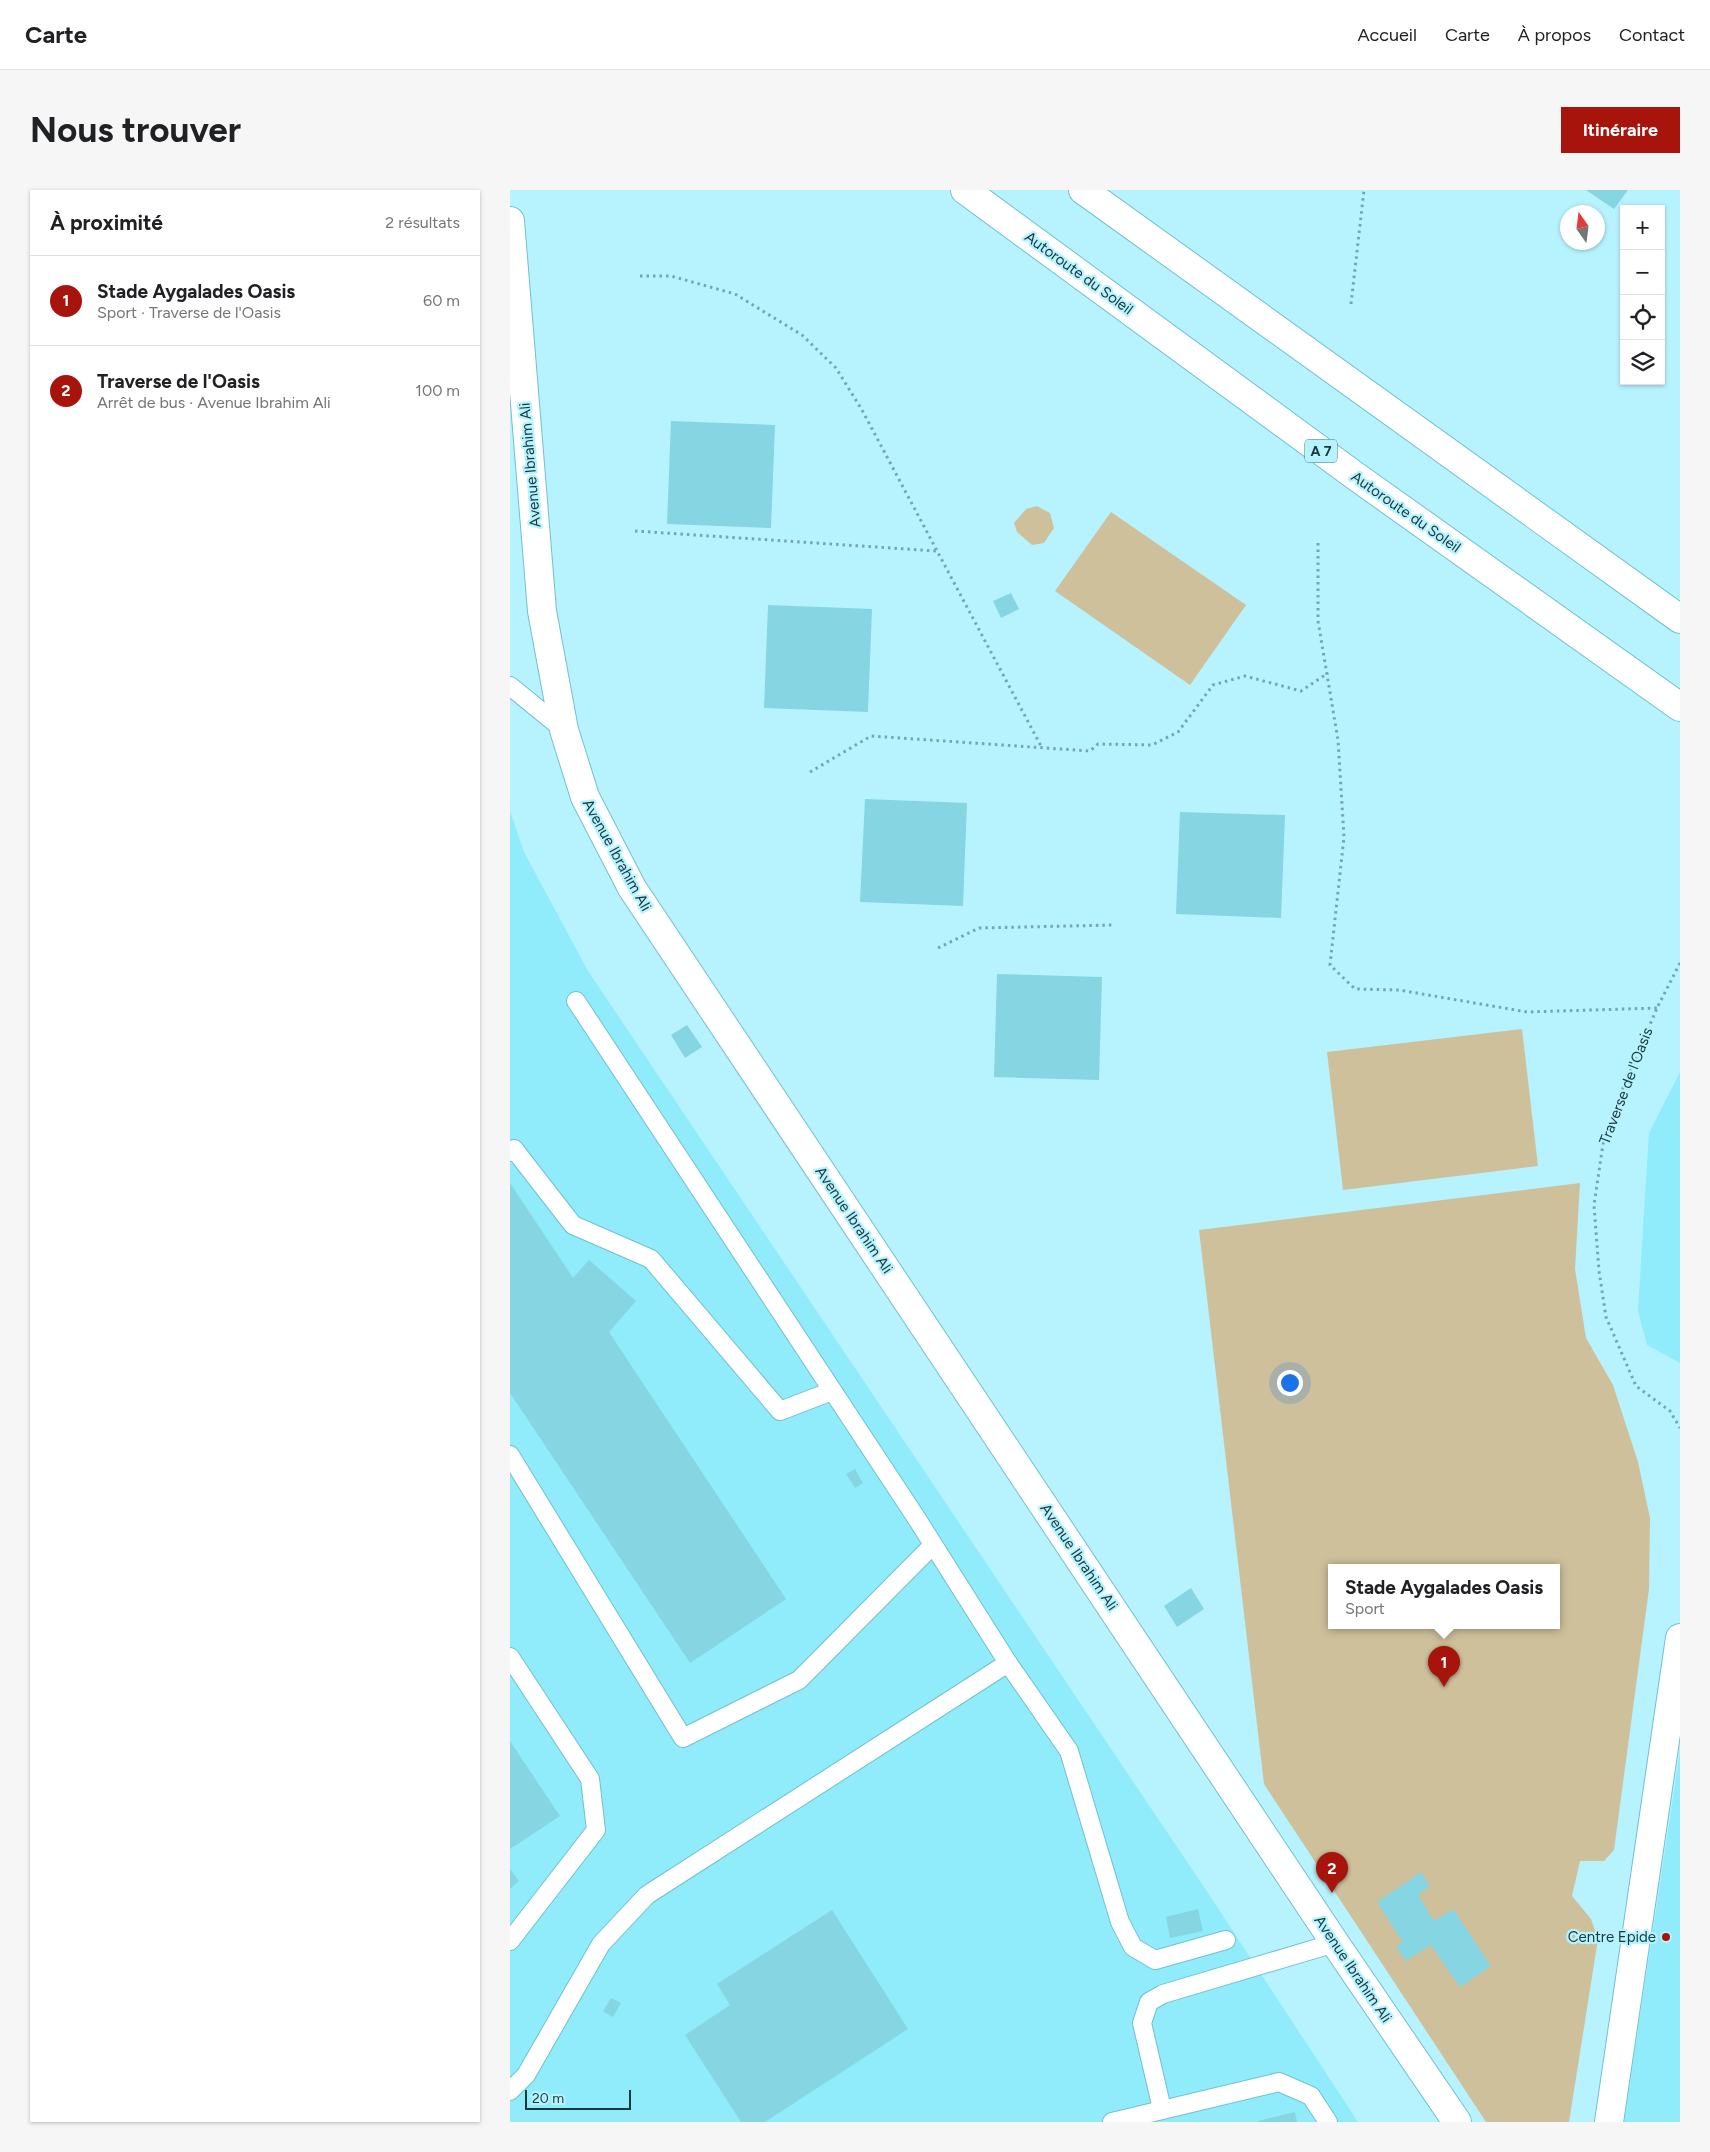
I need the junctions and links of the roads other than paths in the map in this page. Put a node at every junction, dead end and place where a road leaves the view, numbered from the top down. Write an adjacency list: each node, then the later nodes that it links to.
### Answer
1 (965, 190): 6 (main road, Autoroute du Soleil / A 7)
2 (1083, 190): 4 (main road)
3 (510, 221): 7 (main road, Avenue Ibrahim Ali)
4 (1680, 619)
5 (510, 686): 7 (lane)
6 (1680, 707)
7 (564, 730): 18 (main road, Avenue Ibrahim Ali)
8 (576, 1001): 10 (lane)
9 (510, 1152): 10 (lane)
10 (832, 1391): 12 (lane)
11 (510, 1455): 12 (lane)
12 (933, 1545): 15 (lane)
13 (1680, 1638): 24 (main road)
14 (510, 1657): 16 (lane)
15 (1008, 1663): 17 (lane); 19 (lane)
16 (510, 1940)
17 (1226, 1940)
18 (1335, 1943): 20 (lane); 23 (main road, Avenue Ibrahim Ali)
19 (510, 2091)
20 (1162, 2109): 21 (lane); 22 (lane)
21 (1112, 2122)
22 (1328, 2122)
23 (1456, 2122)
24 (1609, 2122)

